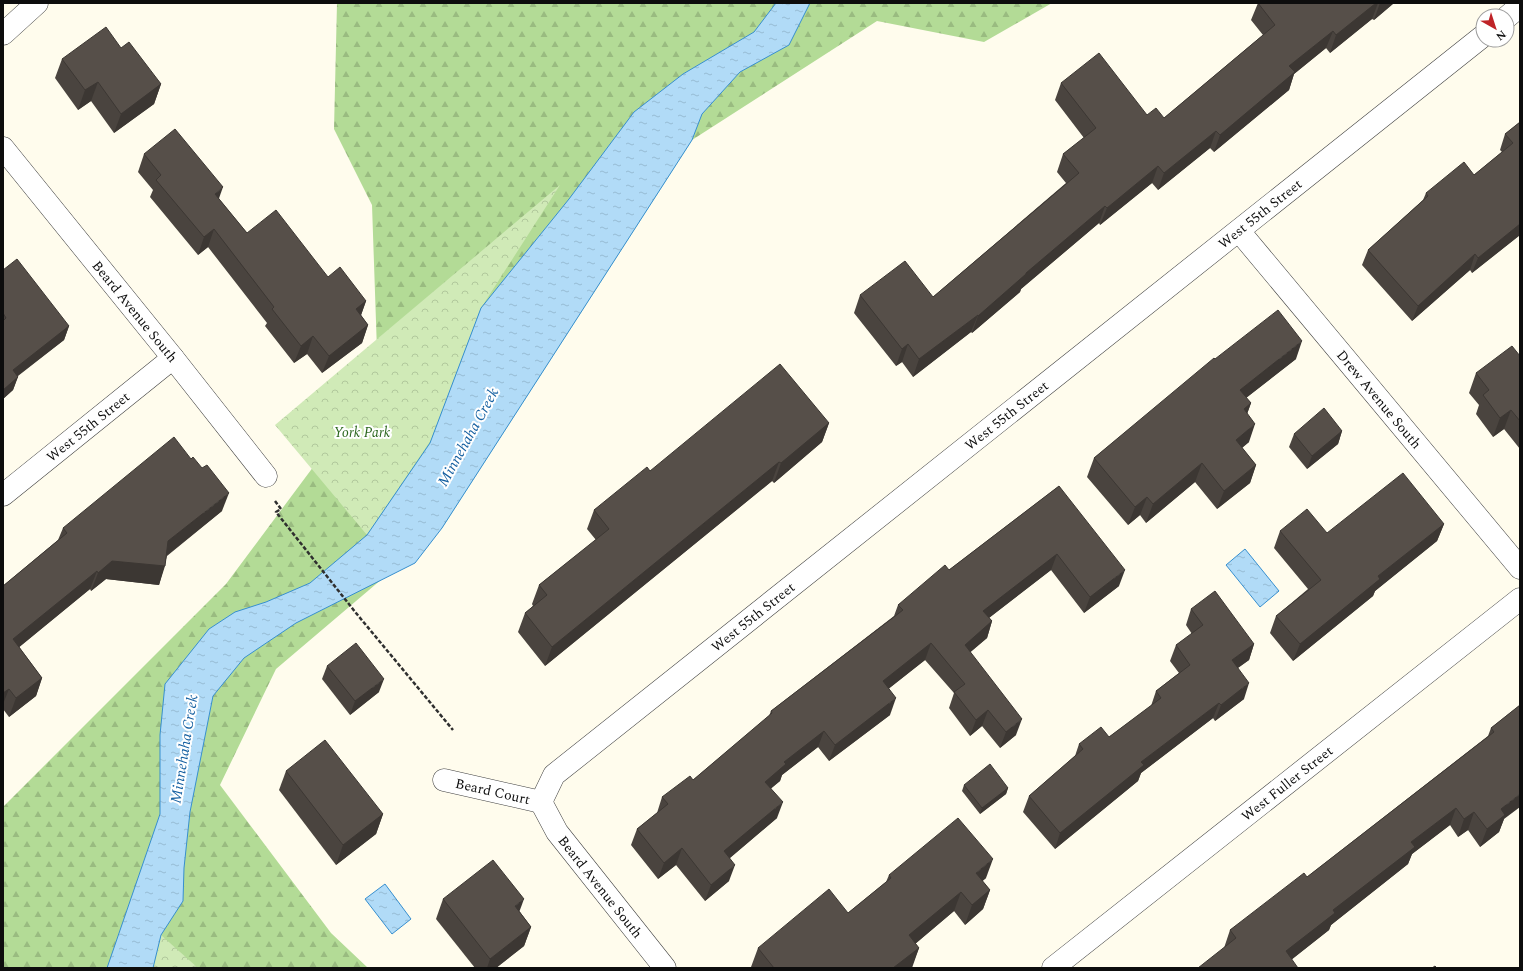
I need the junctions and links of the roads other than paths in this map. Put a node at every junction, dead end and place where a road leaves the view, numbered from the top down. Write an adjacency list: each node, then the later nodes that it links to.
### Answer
1 (37, 3): 2 (street)
2 (3, 34)
3 (1475, 42): 5 (street, West 55th Street)
4 (3, 148): 6 (street, Beard Avenue South)
5 (1239, 231): 9 (street, Drew Avenue South); 12 (street, West 55th Street)
6 (173, 358): 7 (street, Beard Avenue South); 8 (street, West 55th Street)
7 (266, 476)
8 (3, 495)
9 (1520, 568)
10 (1520, 599): 14 (street, West Fuller Street)
11 (444, 780): 12 (street, Beard Court)
12 (541, 802): 13 (street, Beard Avenue South)
13 (665, 968)
14 (1053, 968)

